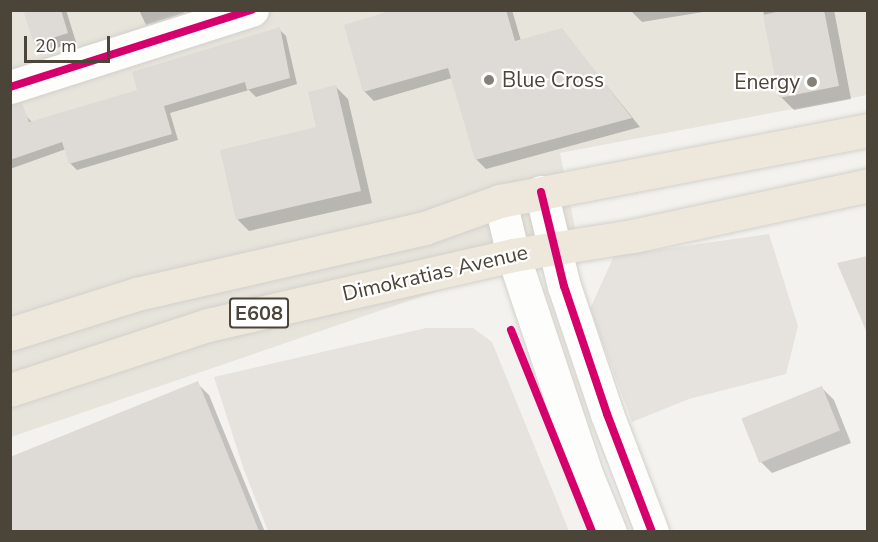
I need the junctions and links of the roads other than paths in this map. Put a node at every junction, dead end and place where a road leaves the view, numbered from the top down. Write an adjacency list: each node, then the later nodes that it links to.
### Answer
1 (252, 10): 2 (street)
2 (10, 87)
3 (867, 130): 5 (highway, E608)
4 (867, 185): 7 (highway, Dimokratias Avenue / E608)
5 (541, 192): 6 (highway, E608); 7 (street)
6 (500, 201): 8 (street); 9 (highway, E608)
7 (554, 247): 8 (highway, Dimokratias Avenue / E608); 12 (street)
8 (513, 255): 10 (highway, Dimokratias Avenue / E608); 11 (street)
9 (10, 334)
10 (10, 390)
11 (610, 531)
12 (652, 531)

